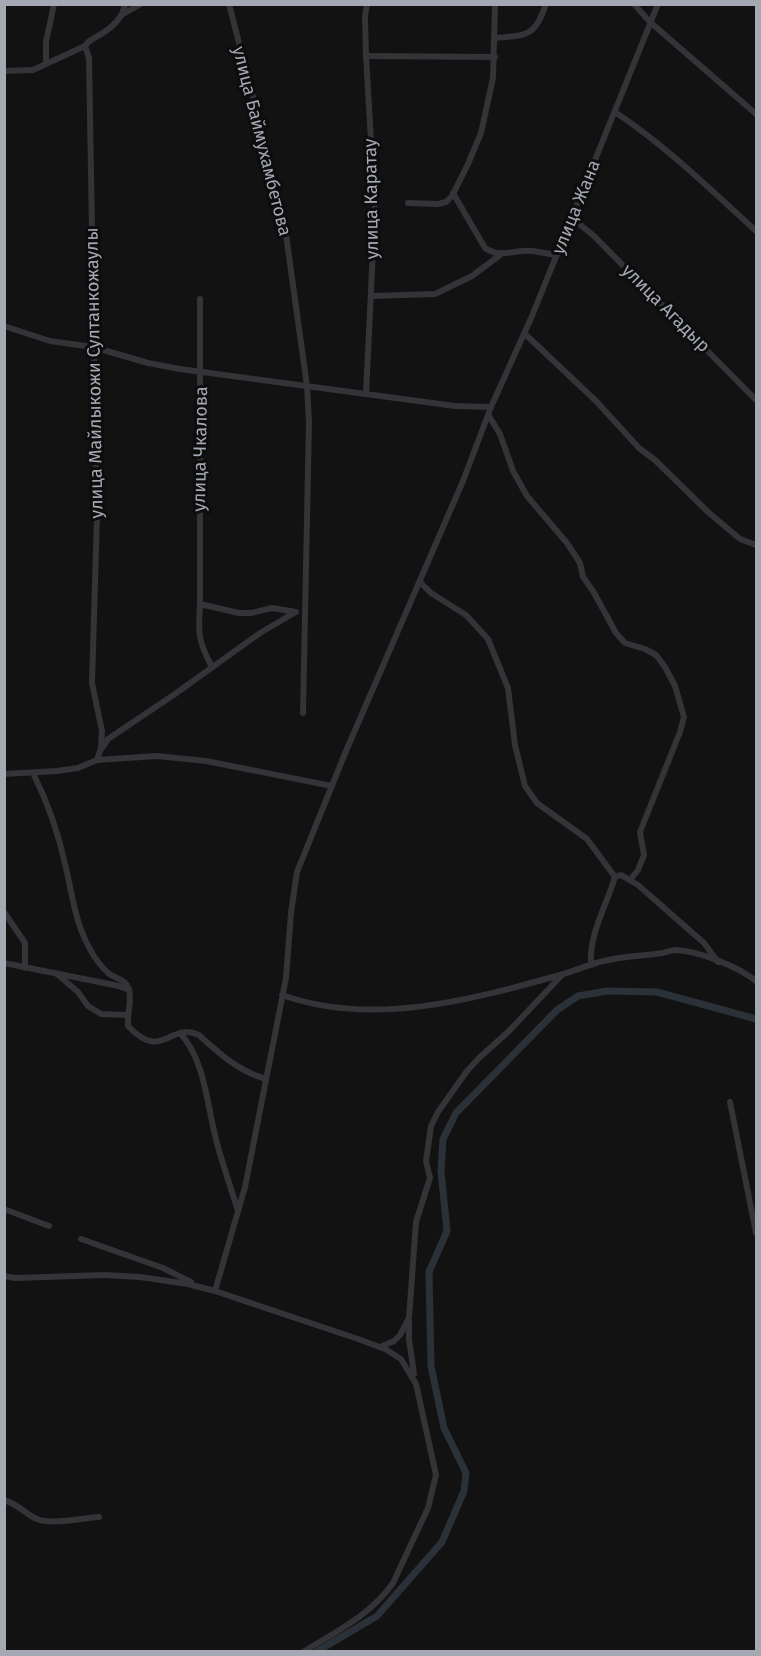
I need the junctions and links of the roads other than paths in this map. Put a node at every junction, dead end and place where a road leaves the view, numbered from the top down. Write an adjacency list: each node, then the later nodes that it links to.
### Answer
1 (54, 4): 16 (street)
2 (125, 4): 10 (street)
3 (141, 4): 10 (street)
4 (229, 4): 32 (street, улица Баймухамбетова)
5 (367, 4): 14 (street, улица Каратау)
6 (495, 4): 12 (street)
7 (546, 4): 12 (street)
8 (634, 4): 11 (street)
9 (658, 4): 11 (street, улица Жана)
10 (122, 15): 13 (street)
11 (650, 22): 18 (street, улица Жана); 19 (street)
12 (496, 38): 15 (street)
13 (85, 46): 16 (street); 30 (street, улица Майлыкожи Султанкожаулы)
14 (366, 56): 15 (street); 26 (street, улица Каратау)
15 (495, 57): 20 (street)
16 (46, 63): 17 (street)
17 (4, 71)
18 (615, 112): 22 (street, улица Жана); 23 (street)
19 (756, 114)
20 (453, 193): 21 (street); 24 (street)
21 (408, 203)
22 (572, 218): 25 (street, улица Жана); 34 (street, улица Агадыр)
23 (756, 231)
24 (500, 255): 25 (street); 26 (street)
25 (556, 255): 29 (street, улица Жана)
26 (372, 296): 33 (street, улица Каратау)
27 (200, 299): 31 (street, улица Чкалова)
28 (4, 326): 30 (street)
29 (524, 333): 35 (street, улица Жана); 37 (street)
30 (93, 347): 31 (street); 44 (street, улица Майлыкожи Султанкожаулы)
31 (201, 371): 32 (street); 39 (street, улица Чкалова)
32 (307, 386): 33 (street); 40 (street, улица Баймухамбетова)
33 (366, 394): 35 (street)
34 (756, 400)
35 (491, 407): 36 (street, улица Жана)
36 (489, 416): 38 (street, улица Жана); 50 (street)
37 (756, 545)
38 (420, 582): 48 (street, улица Жана); 49 (street)
39 (199, 602): 41 (street); 42 (street, улица Чкалова)
40 (305, 610): 41 (street); 43 (street, улица Баймухамбетова)
41 (296, 612): 42 (street)
42 (212, 667): 44 (street)
43 (303, 713)
44 (101, 748): 45 (street, улица Майлыкожи Султанкожаулы)
45 (97, 760): 46 (street); 48 (street)
46 (33, 772): 47 (street); 59 (street)
47 (4, 774)
48 (332, 786): 60 (street, улица Жана)
49 (615, 877): 50 (street); 54 (street)
50 (630, 880): 52 (street)
51 (4, 912): 55 (street)
52 (718, 962): 54 (street); 58 (street)
53 (4, 963): 55 (street)
54 (591, 965): 57 (street)
55 (25, 968): 56 (street)
56 (57, 974): 59 (street); 61 (street)
57 (562, 975): 60 (street); 73 (street)
58 (756, 981)
59 (129, 990): 61 (street)
60 (282, 995): 63 (street, улица Жана)
61 (128, 1016): 62 (street)
62 (180, 1033): 63 (street); 66 (street)
63 (266, 1079): 66 (street, улица Жана)
64 (730, 1102): 68 (street)
65 (4, 1209): 67 (street)
66 (238, 1211): 72 (street, улица Жана)
67 (49, 1226)
68 (756, 1233)
69 (81, 1239): 71 (street)
70 (4, 1276): 71 (street)
71 (200, 1287): 72 (street)
72 (215, 1291): 74 (street)
73 (409, 1318): 74 (street); 75 (street)
74 (380, 1347): 75 (street)
75 (414, 1379): 78 (street)
76 (4, 1500): 77 (street)
77 (99, 1517)
78 (303, 1652)

